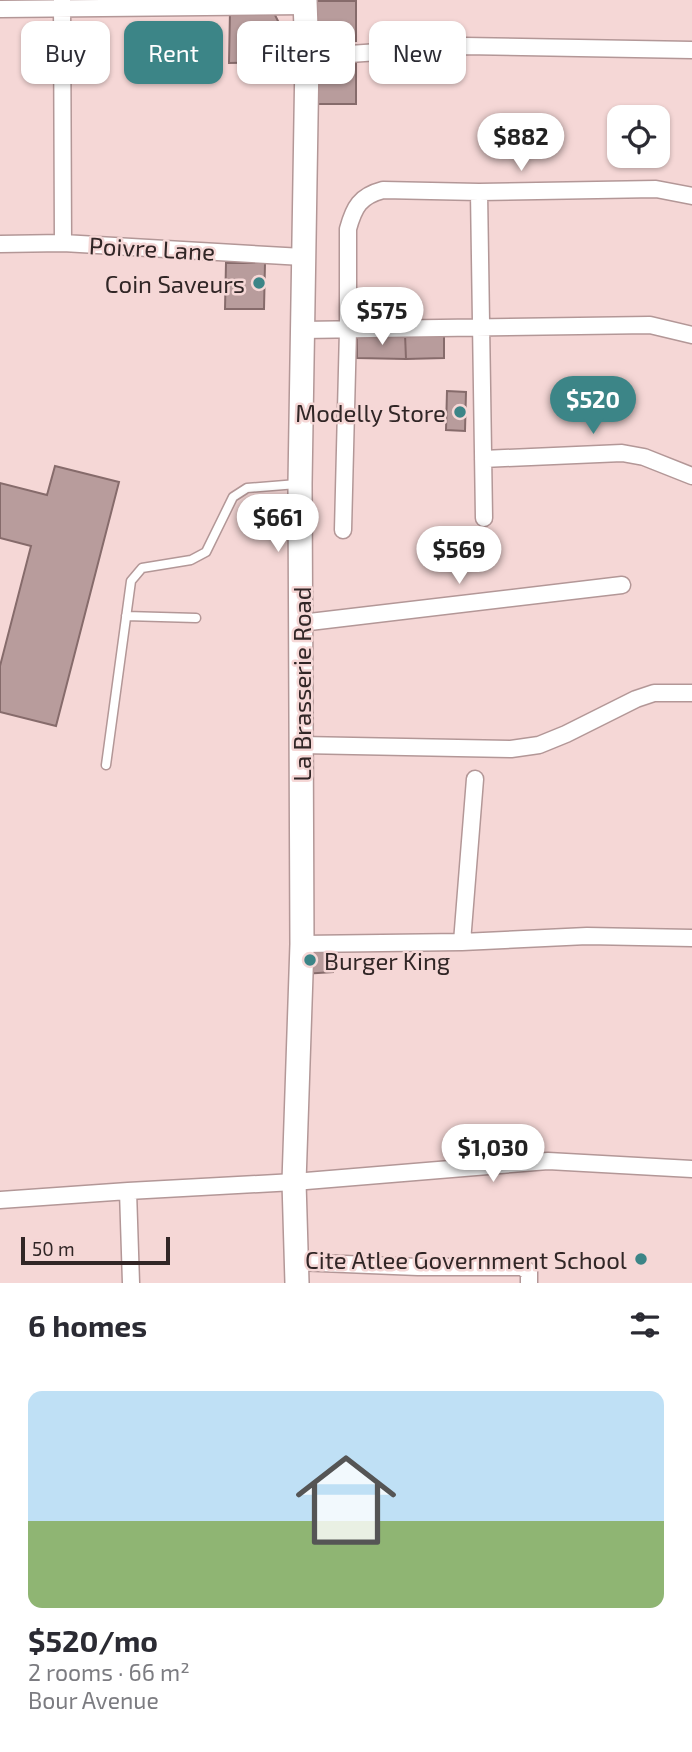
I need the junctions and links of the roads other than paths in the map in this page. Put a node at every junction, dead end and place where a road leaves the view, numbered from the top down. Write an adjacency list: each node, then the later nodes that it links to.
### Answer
1 (305, 3): 2 (street); 4 (main road, La Brasserie Road)
2 (62, 4): 3 (street); 10 (street)
3 (0, 9)
4 (306, 21)
5 (692, 50): 6 (street)
6 (355, 54)
7 (306, 84): 12 (main road, La Brasserie Road)
8 (479, 192): 9 (street); 13 (street); 15 (street)
9 (692, 196)
10 (64, 243): 11 (street, Poivre Lane); 12 (street, Poivre Lane)
11 (0, 244)
12 (303, 257): 14 (main road, La Brasserie Road)
13 (481, 327): 15 (street); 16 (street); 17 (street)
14 (301, 330): 15 (street); 19 (main road, La Brasserie Road)
15 (348, 330): 21 (street)
16 (692, 335)
17 (483, 459): 18 (street); 20 (street)
18 (692, 476)
19 (300, 484): 23 (lane); 25 (main road, La Brasserie Road)
20 (484, 518)
21 (342, 530)
22 (622, 585): 25 (street)
23 (126, 616): 24 (lane); 28 (lane)
24 (195, 618)
25 (301, 623): 27 (main road, La Brasserie Road)
26 (692, 693): 27 (street)
27 (301, 745): 32 (main road, La Brasserie Road)
28 (106, 765)
29 (475, 779): 31 (street)
30 (692, 938): 31 (street)
31 (462, 942): 32 (street)
32 (302, 944): 34 (main road, La Brasserie Road)
33 (692, 1170): 34 (street)
34 (294, 1182): 35 (street); 37 (main road, La Brasserie Road)
35 (128, 1191): 36 (street); 39 (street)
36 (0, 1200)
37 (296, 1273): 38 (street)
38 (418, 1275): 40 (street)
39 (131, 1283)
40 (529, 1283)

